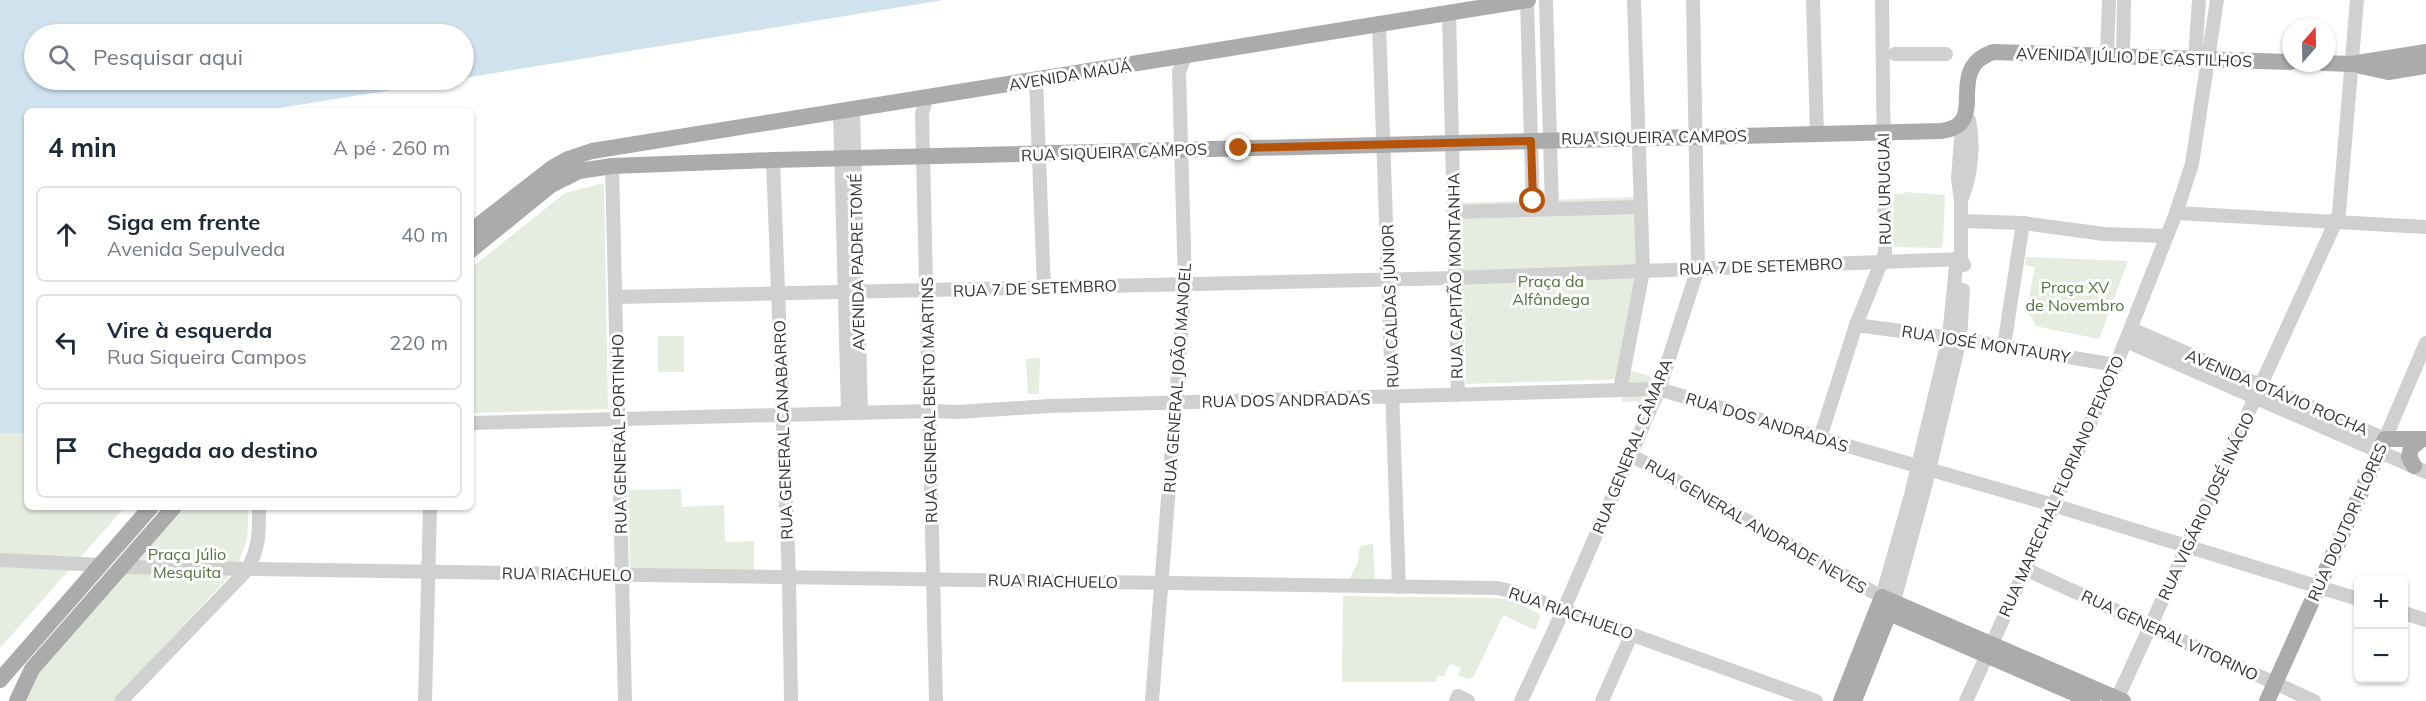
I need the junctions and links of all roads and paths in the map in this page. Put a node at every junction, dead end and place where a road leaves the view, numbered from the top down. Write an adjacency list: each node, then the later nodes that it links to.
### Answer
1 (1528, 0): 12 (main road, AVENIDA MAUÁ); 33 (street)
2 (1546, 0): 32 (street)
3 (1634, 0): 31 (street)
4 (1694, 0): 30 (street, RUA GENERAL CÂMARA)
5 (1813, 0): 29 (street)
6 (1882, 0): 28 (street, RUA URUGUAI)
7 (2109, 0): 17 (street)
8 (2124, 0): 17 (street)
9 (2199, 0): 19 (street)
10 (2217, 0): 19 (street)
11 (2357, 0): 22 (street, RUA VIGÁRIO JOSÉ INÁCIO)
12 (1449, 13): 13 (main road, AVENIDA MAUÁ); 34 (street, RUA CAPITÃO MONTANHA)
13 (1379, 24): 18 (main road, AVENIDA MAUÁ); 35 (street, RUA CALDAS JÚNIOR)
14 (2426, 51): 22 (main road)
15 (1895, 54): 16 (street)
16 (1946, 54)
17 (2115, 56): 19 (main road, AVENIDA JÚLIO DE CASTILHOS); 27 (main road, AVENIDA JÚLIO DE CASTILHOS)
18 (1185, 57): 24 (main road, AVENIDA MAUÁ); 36 (street, RUA GENERAL JOÃO MANOEL)
19 (2202, 59): 20 (main road, AVENIDA JÚLIO DE CASTILHOS); 50 (street)
20 (2282, 62)
21 (2336, 63): 22 (main road)
22 (2351, 64): 23 (main road); 52 (street, RUA VIGÁRIO JOSÉ INÁCIO)
23 (2426, 66)
24 (1036, 80): 25 (main road, AVENIDA MAUÁ); 37 (street)
25 (926, 99): 26 (main road, AVENIDA MAUÁ); 38 (street, RUA GENERAL BENTO MARTINS)
26 (847, 111): 39 (street, AVENIDA PADRE TOMÉ); 55 (main road, AVENIDA MAUÁ)
27 (1967, 111): 28 (main road, RUA SIQUEIRA CAMPOS); 51 (street)
28 (1883, 132): 29 (main road, RUA SIQUEIRA CAMPOS); 59 (street, RUA URUGUAI)
29 (1817, 133): 30 (main road, RUA SIQUEIRA CAMPOS)
30 (1697, 136): 31 (main road, RUA SIQUEIRA CAMPOS); 60 (street, RUA GENERAL CÂMARA)
31 (1638, 138): 32 (main road, RUA SIQUEIRA CAMPOS); 46 (street)
32 (1550, 140): 33 (main road, RUA SIQUEIRA CAMPOS); 41 (street)
33 (1531, 141): 34 (main road, RUA SIQUEIRA CAMPOS); 43 (street)
34 (1452, 143): 35 (main road, RUA SIQUEIRA CAMPOS); 49 (street, RUA CAPITÃO MONTANHA)
35 (1384, 144): 36 (main road, RUA SIQUEIRA CAMPOS); 62 (street, RUA CALDAS JÚNIOR)
36 (1181, 150): 37 (main road, RUA SIQUEIRA CAMPOS); 64 (street, RUA GENERAL JOÃO MANOEL)
37 (1039, 154): 38 (main road, RUA SIQUEIRA CAMPOS); 65 (street)
38 (924, 157): 39 (main road, RUA SIQUEIRA CAMPOS); 67 (street, RUA GENERAL BENTO MARTINS)
39 (848, 159): 40 (main road, RUA SIQUEIRA CAMPOS); 66 (street, AVENIDA PADRE TOMÉ)
40 (772, 160): 42 (main road, RUA SIQUEIRA CAMPOS); 68 (street, RUA GENERAL CANABARRO)
41 (1551, 165): 43 (street); 45 (street)
42 (612, 166): 57 (main road, RUA SIQUEIRA CAMPOS); 69 (street, RUA GENERAL PORTINHO)
43 (1532, 166): 44 (street)
44 (1532, 187): 45 (street); 48 (street)
45 (1551, 187): 47 (street)
46 (1640, 207): 47 (street); 61 (street)
47 (1552, 209): 48 (street)
48 (1533, 210): 49 (street)
49 (1453, 212): 63 (street, RUA CAPITÃO MONTANHA)
50 (2176, 213): 52 (street); 56 (street)
51 (1961, 221): 53 (street); 58 (street)
52 (2337, 221): 54 (street); 78 (street, RUA VIGÁRIO JOSÉ INÁCIO)
53 (2023, 223): 56 (street); 74 (street)
54 (2426, 227)
55 (474, 229)
56 (2167, 236): 71 (street)
57 (474, 248)
58 (1961, 258): 59 (street, RUA 7 DE SETEMBRO); 72 (street)
59 (1880, 263): 60 (street, RUA 7 DE SETEMBRO); 70 (street, RUA URUGUAI)
60 (1698, 268): 61 (street, RUA 7 DE SETEMBRO); 76 (street, RUA GENERAL CÂMARA)
61 (1642, 271): 63 (street); 77 (street)
62 (1389, 278): 63 (street, RUA 7 DE SETEMBRO); 64 (street, RUA 7 DE SETEMBRO); 80 (street, RUA CALDAS JÚNIOR)
63 (1455, 278): 79 (street, RUA CAPITÃO MONTANHA)
64 (1185, 284): 65 (street, RUA 7 DE SETEMBRO); 81 (street, RUA GENERAL JOÃO MANOEL)
65 (1044, 288): 67 (street, RUA 7 DE SETEMBRO)
66 (852, 292): 67 (street, RUA 7 DE SETEMBRO); 68 (street, RUA 7 DE SETEMBRO); 83 (street, AVENIDA PADRE TOMÉ)
67 (926, 292): 82 (street, RUA GENERAL BENTO MARTINS)
68 (777, 295): 69 (street, RUA 7 DE SETEMBRO); 84 (street, RUA GENERAL CANABARRO)
69 (616, 297): 85 (street, RUA GENERAL PORTINHO)
70 (1856, 325): 72 (street, RUA JOSÉ MONTAURY); 87 (street, RUA URUGUAI)
71 (2128, 335): 75 (street, RUA MARECHAL FLORIANO PEIXOTO); 78 (street, AVENIDA OTÁVIO ROCHA)
72 (1955, 338): 74 (street, RUA JOSÉ MONTAURY); 91 (street)
73 (2426, 343): 89 (street, RUA DOUTOR FLORES)
74 (2004, 346): 75 (street, RUA JOSÉ MONTAURY)
75 (2116, 365): 93 (street, RUA MARECHAL FLORIANO PEIXOTO)
76 (1659, 389): 77 (street, RUA DOS ANDRADAS); 87 (street, RUA DOS ANDRADAS); 90 (street, RUA GENERAL CÂMARA)
77 (1620, 390): 79 (street, RUA DOS ANDRADAS)
78 (2259, 391): 89 (street, AVENIDA OTÁVIO ROCHA); 99 (street, RUA VIGÁRIO JOSÉ INÁCIO)
79 (1458, 395): 80 (street, RUA DOS ANDRADAS)
80 (1394, 397): 81 (street, RUA DOS ANDRADAS); 111 (street, RUA CALDAS JÚNIOR)
81 (1178, 403): 82 (street, RUA DOS ANDRADAS); 110 (street, RUA GENERAL JOÃO MANOEL)
82 (930, 411): 83 (street, RUA DOS ANDRADAS); 109 (street, RUA GENERAL BENTO MARTINS)
83 (854, 413): 84 (street, RUA DOS ANDRADAS)
84 (781, 415): 85 (street, RUA DOS ANDRADAS); 108 (street, RUA GENERAL CANABARRO)
85 (618, 418): 86 (street, RUA DOS ANDRADAS); 107 (street, RUA GENERAL PORTINHO)
86 (474, 423)
87 (1820, 438): 91 (street, RUA DOS ANDRADAS)
88 (2423, 439): 89 (main road, AVENIDA OTÁVIO ROCHA); 92 (main road)
89 (2382, 445): 92 (street); 112 (main road, RUA DOUTOR FLORES)
90 (1631, 455): 114 (street, RUA GENERAL ANDRADE NEVES); 115 (street, RUA GENERAL CÂMARA)
91 (1923, 468): 93 (street, RUA DOS ANDRADAS); 114 (street)
92 (2420, 469)
93 (2053, 506): 99 (street, RUA DOS ANDRADAS); 104 (street, RUA MARECHAL FLORIANO PEIXOTO)
94 (148, 510): 101 (main road)
95 (171, 510): 102 (main road)
96 (258, 510): 98 (street)
97 (430, 510): 106 (street)
98 (260, 539): 103 (street); 105 (street)
99 (2188, 546): 112 (street, RUA DOS ANDRADAS); 118 (street, RUA VIGÁRIO JOSÉ INÁCIO)
100 (0, 560): 101 (street)
101 (102, 565): 121 (main road)
102 (123, 567): 105 (street); 124 (main road)
103 (271, 568): 105 (street, RUA RIACHUELO); 106 (street, RUA RIACHUELO)
104 (2025, 569): 118 (street, RUA GENERAL VITORINO); 120 (street, RUA MARECHAL FLORIANO PEIXOTO)
105 (247, 570): 125 (street)
106 (428, 571): 107 (street, RUA RIACHUELO); 126 (street)
107 (622, 576): 108 (street, RUA RIACHUELO); 127 (street, RUA GENERAL PORTINHO)
108 (789, 578): 109 (street, RUA RIACHUELO); 128 (street, RUA GENERAL CANABARRO)
109 (933, 580): 110 (street, RUA RIACHUELO); 129 (street, RUA GENERAL BENTO MARTINS)
110 (1161, 583): 111 (street, RUA RIACHUELO); 130 (street, RUA GENERAL JOÃO MANOEL)
111 (1399, 587): 115 (street, RUA RIACHUELO)
112 (2318, 587): 113 (street, RUA DOS ANDRADAS); 122 (main road, RUA DOUTOR FLORES)
113 (2354, 598)
114 (1888, 604): 120 (main road); 136 (main road); 137 (main road)
115 (1564, 609): 119 (street, RUA RIACHUELO); 133 (street, RUA GENERAL CÂMARA)
116 (2408, 615): 117 (street)
117 (2426, 620)
118 (2151, 627): 122 (street, RUA GENERAL VITORINO); 123 (street, RUA VIGÁRIO JOSÉ INÁCIO)
119 (1625, 631): 134 (street); 135 (street, RUA RIACHUELO)
120 (1989, 649): 123 (main road); 138 (street, RUA MARECHAL FLORIANO PEIXOTO); 139 (main road)
121 (0, 680)
122 (2275, 684): 140 (main road, RUA DOUTOR FLORES); 141 (street, RUA GENERAL VITORINO)
123 (2120, 700)
124 (17, 701)
125 (121, 701)
126 (425, 701)
127 (625, 701)
128 (791, 701)
129 (936, 701)
130 (1152, 701)
131 (1456, 701): 132 (street)
132 (1468, 701)
133 (1521, 701)
134 (1602, 701)
135 (1816, 701)
136 (1841, 701)
137 (1854, 701)
138 (1966, 701)
139 (2092, 701)
140 (2268, 701)
141 (2314, 701)

